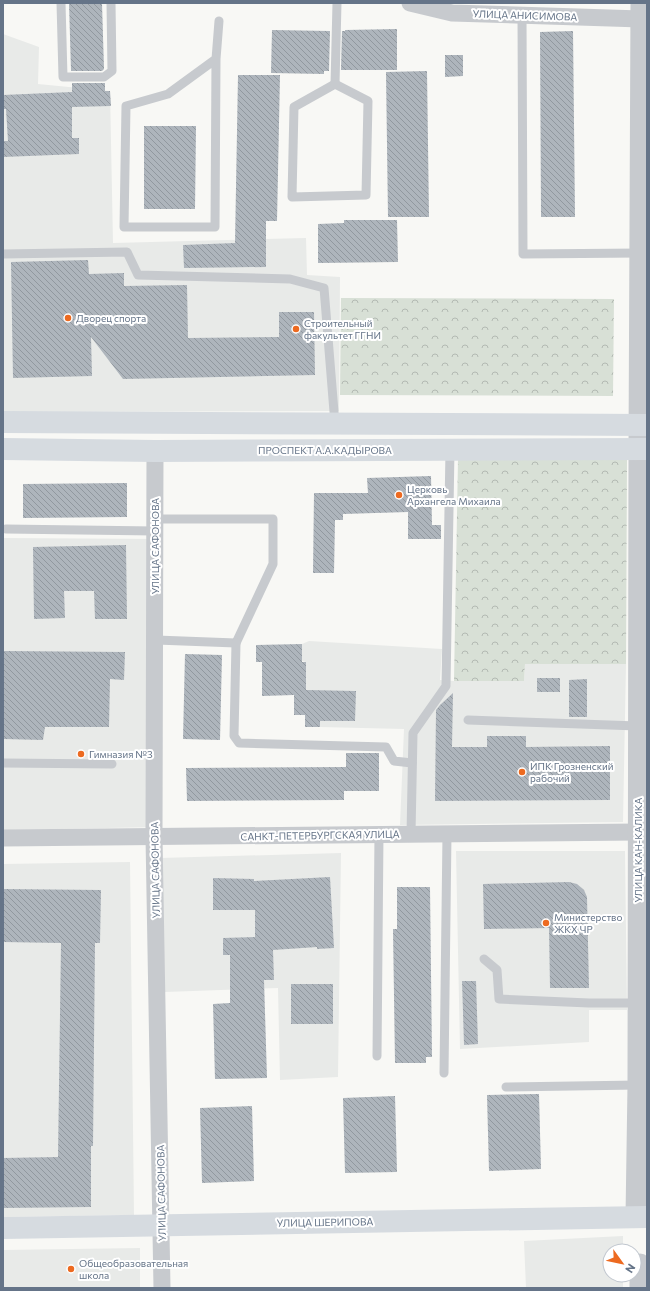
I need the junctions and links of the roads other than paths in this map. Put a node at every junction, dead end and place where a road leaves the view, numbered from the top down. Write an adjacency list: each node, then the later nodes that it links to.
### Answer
1 (61, 3): 2 (lane)
2 (111, 3)
3 (337, 3): 10 (lane)
4 (410, 3): 5 (street, УЛИЦА АНИСИМОВА)
5 (452, 8): 7 (street, УЛИЦА АНИСИМОВА)
6 (641, 11): 7 (street, УЛИЦА АНИСИМОВА); 11 (street, УЛИЦА КАН-КАЛИКА)
7 (522, 15): 11 (lane)
8 (219, 21): 9 (lane)
9 (216, 59): 9 (lane)
10 (335, 84): 10 (lane)
11 (640, 253): 15 (street, УЛИЦА КАН-КАЛИКА)
12 (3, 254): 14 (lane)
13 (3, 422): 14 (main road)
14 (335, 424): 15 (main road)
15 (643, 425): 18 (street, УЛИЦА КАН-КАЛИКА)
16 (3, 449): 19 (main road, ПРОСПЕКТ А.А.КАДЫРОВА)
17 (450, 449): 18 (main road, ПРОСПЕКТ А.А.КАДЫРОВА); 19 (main road, ПРОСПЕКТ А.А.КАДЫРОВА); 27 (lane)
18 (643, 449): 25 (street, УЛИЦА КАН-КАЛИКА)
19 (155, 451): 20 (street, УЛИЦА САФОНОВА)
20 (155, 525): 21 (lane); 22 (street, УЛИЦА САФОНОВА); 23 (lane)
21 (6, 529)
22 (156, 640): 23 (lane); 33 (street, УЛИЦА САФОНОВА)
23 (236, 643): 27 (lane)
24 (468, 720): 25 (lane)
25 (638, 726): 29 (street, УЛИЦА КАН-КАЛИКА)
26 (3, 763): 28 (lane)
27 (412, 763): 31 (lane)
28 (112, 764)
29 (638, 832): 32 (street, САНКТ-ПЕТЕРБУРГСКАЯ УЛИЦА); 36 (street, УЛИЦА КАН-КАЛИКА)
30 (379, 834): 31 (street, САНКТ-ПЕТЕРБУРГСКАЯ УЛИЦА); 33 (street, САНКТ-ПЕТЕРБУРГСКАЯ УЛИЦА); 37 (lane)
31 (411, 834): 32 (street, САНКТ-ПЕТЕРБУРГСКАЯ УЛИЦА)
32 (446, 834): 38 (lane)
33 (154, 837): 34 (street, САНКТ-ПЕТЕРБУРГСКАЯ УЛИЦА); 42 (street, УЛИЦА САФОНОВА)
34 (3, 838)
35 (484, 959): 36 (lane)
36 (638, 1003): 39 (street, УЛИЦА КАН-КАЛИКА)
37 (378, 1056)
38 (444, 1073)
39 (638, 1084): 40 (lane); 41 (street, УЛИЦА КАН-КАЛИКА)
40 (506, 1087)
41 (642, 1217): 42 (main road, УЛИЦА ШЕРИПОВА)
42 (161, 1225): 43 (main road, УЛИЦА ШЕРИПОВА); 44 (street, УЛИЦА САФОНОВА)
43 (3, 1228)
44 (162, 1288)

